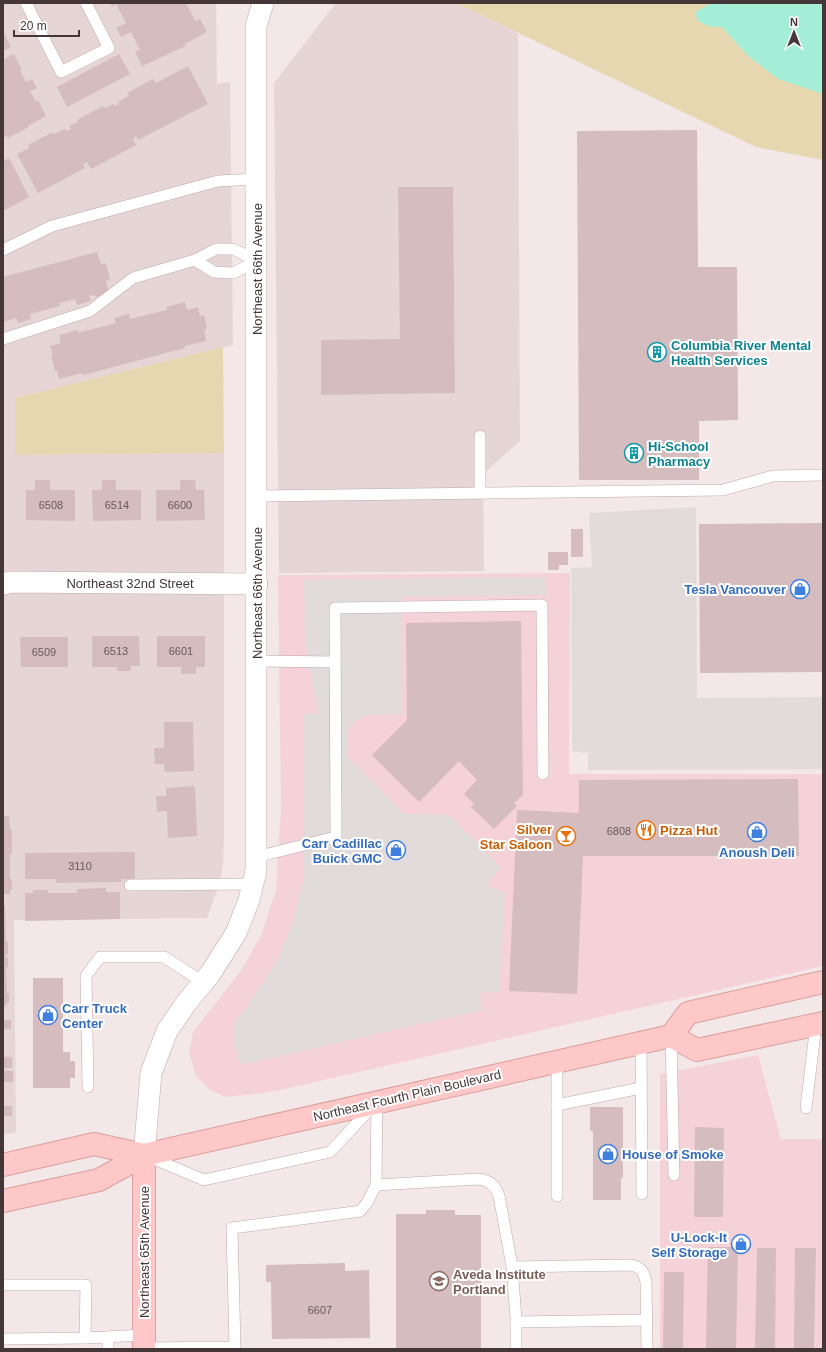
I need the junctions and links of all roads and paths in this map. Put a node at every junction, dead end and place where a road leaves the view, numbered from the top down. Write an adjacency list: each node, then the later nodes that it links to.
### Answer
1 (26, 3): 2 (lane)
2 (86, 3)
3 (263, 3): 4 (street, Northeast 66th Avenue)
4 (257, 179): 5 (lane); 7 (street, Northeast 66th Avenue)
5 (3, 250)
6 (195, 260): 7 (lane); 7 (lane); 8 (lane)
7 (257, 261): 12 (street, Northeast 66th Avenue)
8 (3, 339)
9 (480, 436): 11 (lane)
10 (823, 475): 11 (lane)
11 (480, 493): 12 (lane)
12 (257, 496): 14 (street, Northeast 66th Avenue)
13 (3, 584): 14 (street, Northeast 32nd Street)
14 (257, 584): 15 (street, Northeast 66th Avenue)
15 (257, 661): 16 (lane); 18 (street, Northeast 66th Avenue)
16 (336, 662): 17 (lane); 18 (lane)
17 (543, 774)
18 (256, 857): 19 (street, Northeast 66th Avenue)
19 (253, 884): 20 (lane); 21 (street, Northeast 66th Avenue)
20 (130, 885)
21 (203, 982): 28 (lane); 33 (street, Northeast 66th Avenue)
22 (823, 982): 24 (main road)
23 (820, 1024): 24 (main road); 26 (lane)
24 (671, 1036): 25 (main road, Northeast Fourth Plain Boulevard); 35 (lane)
25 (641, 1042): 27 (main road, Northeast Fourth Plain Boulevard); 29 (lane)
26 (818, 1048): 32 (lane)
27 (556, 1062): 30 (main road, Northeast Fourth Plain Boulevard); 31 (lane)
28 (88, 1087)
29 (642, 1088): 31 (lane); 37 (lane)
30 (377, 1102): 33 (main road, Northeast Fourth Plain Boulevard); 33 (lane); 36 (lane)
31 (556, 1105): 38 (lane)
32 (806, 1108)
33 (144, 1155): 34 (main road, Northeast Fourth Plain Boulevard); 39 (main road, Northeast Fourth Plain Boulevard); 47 (main road, Northeast 65th Avenue)
34 (3, 1165)
35 (674, 1175)
36 (376, 1185): 40 (lane); 47 (lane)
37 (642, 1194)
38 (557, 1196)
39 (3, 1201)
40 (512, 1267): 42 (lane); 43 (lane)
41 (3, 1285): 45 (lane)
42 (646, 1320): 43 (lane); 50 (lane)
43 (516, 1322): 49 (lane)
44 (108, 1337): 45 (lane); 47 (lane); 48 (lane)
45 (85, 1338): 46 (lane)
46 (3, 1339)
47 (144, 1344)
48 (108, 1349)
49 (516, 1349)
50 (647, 1349)

